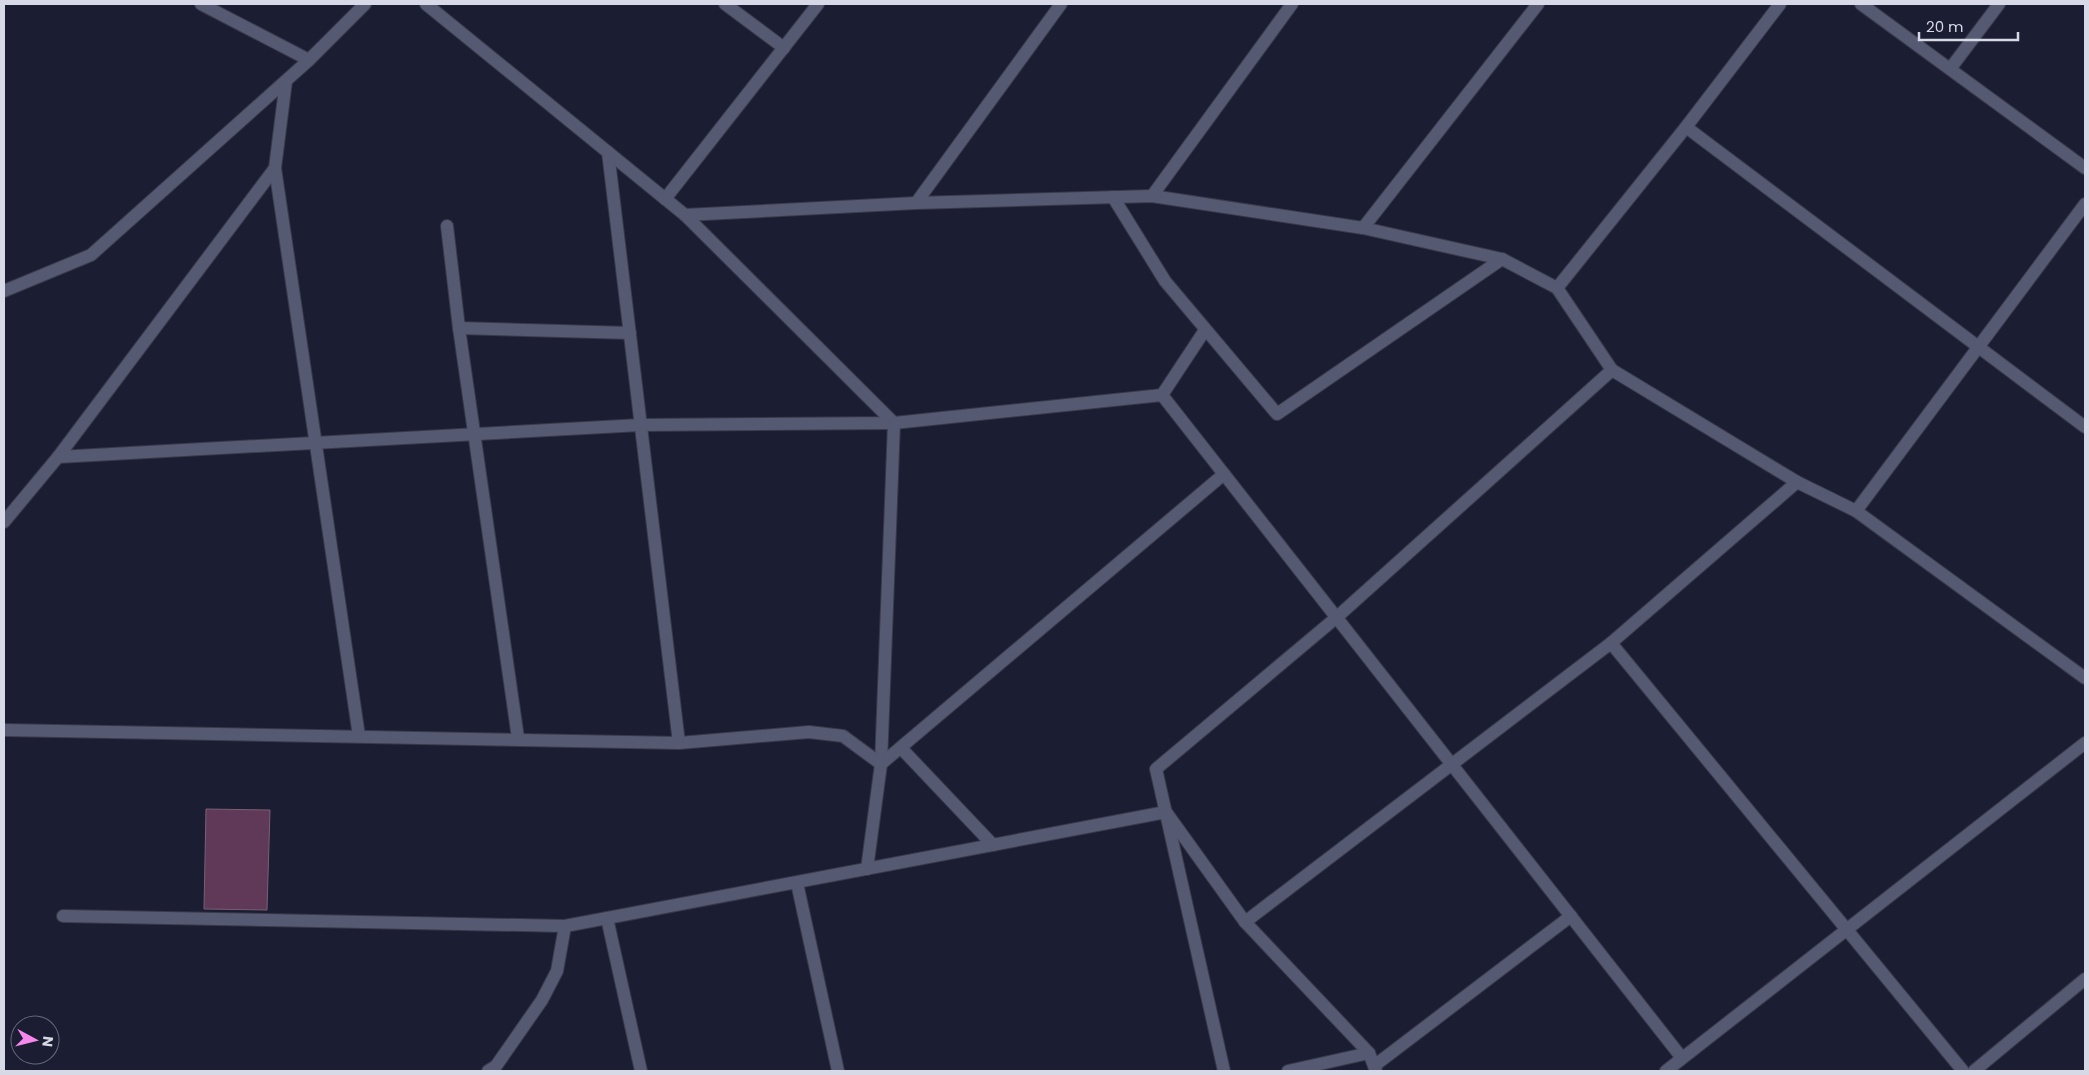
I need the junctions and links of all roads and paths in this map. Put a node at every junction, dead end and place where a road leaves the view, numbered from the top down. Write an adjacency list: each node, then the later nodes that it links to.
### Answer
1 (201, 4): 13 (street)
2 (365, 4): 13 (street)
3 (426, 4): 17 (street)
4 (725, 4): 12 (street)
5 (818, 4): 12 (street)
6 (1062, 4): 23 (street)
7 (1292, 4): 20 (street)
8 (1538, 4): 27 (street)
9 (1780, 4): 16 (street)
10 (1861, 4): 14 (street)
11 (1999, 4): 14 (street)
12 (784, 48): 22 (street)
13 (309, 60): 15 (street)
14 (1950, 69): 19 (street)
15 (286, 81): 18 (street); 30 (street)
16 (1686, 127): 29 (street); 34 (street)
17 (608, 152): 22 (street); 33 (street)
18 (275, 168): 41 (street); 42 (street)
19 (2085, 168)
20 (1152, 196): 21 (street); 27 (street)
21 (1113, 197): 23 (street); 32 (street)
22 (665, 199): 25 (street)
23 (916, 203): 25 (street)
24 (2085, 204): 34 (street)
25 (685, 215): 37 (street)
26 (447, 226): 31 (street)
27 (1363, 228): 28 (street)
28 (1502, 259): 29 (street); 32 (street)
29 (1557, 288): 35 (street)
30 (4, 291)
31 (458, 328): 33 (street); 40 (street)
32 (1205, 330): 36 (street)
33 (630, 333): 38 (street)
34 (1979, 347): 39 (street); 45 (street)
35 (1612, 370): 44 (street); 47 (street)
36 (1162, 395): 37 (street); 43 (street)
37 (894, 423): 38 (street); 56 (street)
38 (640, 425): 40 (street); 53 (street)
39 (2085, 427)
40 (475, 434): 41 (street); 52 (street)
41 (315, 443): 42 (street); 51 (street)
42 (58, 457): 46 (street)
43 (1224, 474): 47 (street); 55 (street)
44 (1798, 482): 45 (street); 48 (street)
45 (1856, 511): 49 (street)
46 (4, 522)
47 (1336, 617): 57 (street); 58 (street)
48 (1611, 643): 57 (street); 67 (street)
49 (2085, 678)
50 (4, 730): 51 (street)
51 (359, 736): 52 (street)
52 (518, 738): 53 (street)
53 (678, 743): 56 (street)
54 (2085, 743): 67 (street)
55 (901, 748): 56 (street); 59 (street)
56 (881, 764): 60 (street)
57 (1452, 764): 63 (street); 65 (street)
58 (1166, 812): 59 (street); 65 (street); 75 (street)
59 (993, 845): 60 (street)
60 (867, 869): 61 (street)
61 (796, 882): 64 (street); 74 (street)
62 (64, 916): 66 (street)
63 (1571, 916): 70 (street); 71 (street)
64 (607, 918): 66 (street); 73 (street)
65 (1245, 922): 69 (street)
66 (565, 926): 72 (street)
67 (1846, 930): 70 (street); 78 (street)
68 (2085, 979): 79 (street)
69 (1369, 1053): 71 (street); 76 (street)
70 (1682, 1058): 77 (street)
71 (1375, 1069)
72 (488, 1071)
73 (641, 1071)
74 (838, 1071)
75 (1224, 1071)
76 (1288, 1071)
77 (1666, 1071)
78 (1963, 1071)
79 (1974, 1071)

